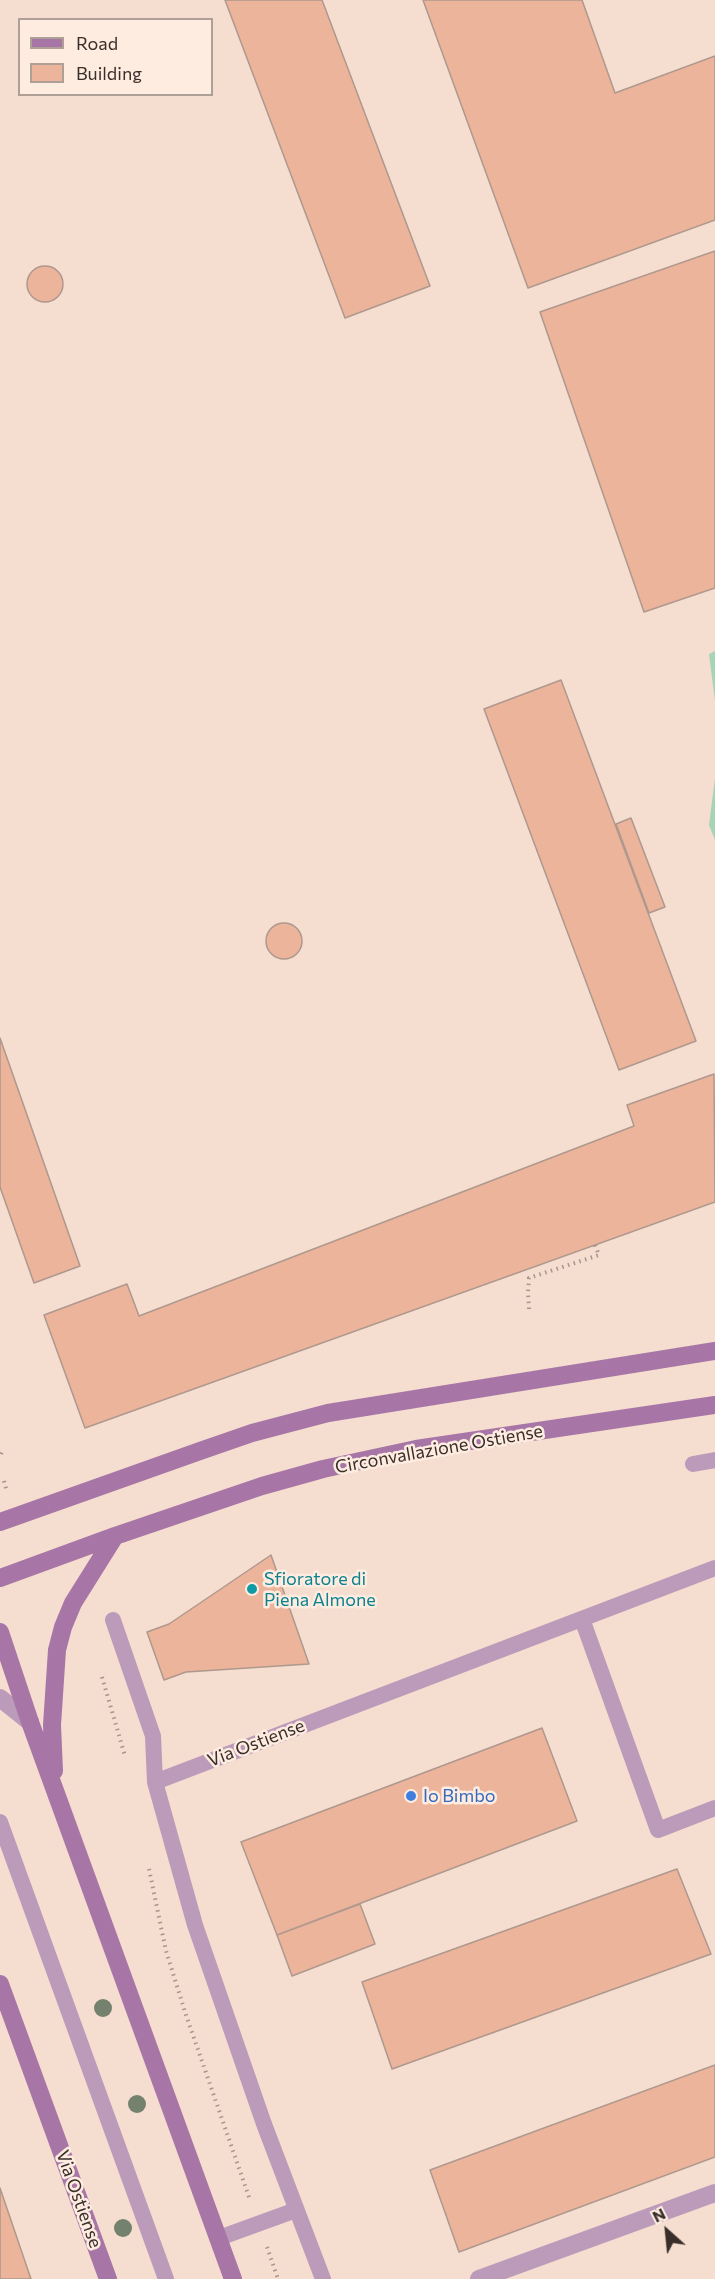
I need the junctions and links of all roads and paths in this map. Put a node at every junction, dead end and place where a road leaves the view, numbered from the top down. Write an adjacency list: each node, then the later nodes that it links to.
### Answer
1 (595, 1245): 2 (path)
2 (529, 1309)
3 (715, 1350): 9 (main road)
4 (715, 1405): 10 (main road, Circonvallazione Ostiense)
5 (715, 1460): 6 (lane)
6 (693, 1464)
7 (4, 1481): 8 (path)
8 (5, 1488)
9 (0, 1522)
10 (115, 1536): 12 (main road, Circonvallazione Ostiense); 19 (main road)
11 (715, 1568): 13 (lane, Via Ostiense)
12 (0, 1578)
13 (582, 1619): 18 (lane, Via Ostiense); 20 (lane)
14 (113, 1620): 18 (lane)
15 (0, 1632): 17 (main road)
16 (0, 1698): 17 (street)
17 (30, 1722): 19 (main road)
18 (155, 1782): 25 (lane)
19 (54, 1785): 26 (main road)
20 (715, 1808)
21 (0, 1822): 28 (lane)
22 (0, 1984): 23 (main road, Via Ostiense)
23 (7, 2021): 27 (main road, Via Ostiense)
24 (715, 2193): 31 (street)
25 (297, 2210): 26 (lane); 30 (lane)
26 (219, 2238): 29 (main road)
27 (108, 2279)
28 (166, 2279)
29 (233, 2279)
30 (323, 2279)
31 (479, 2279)

